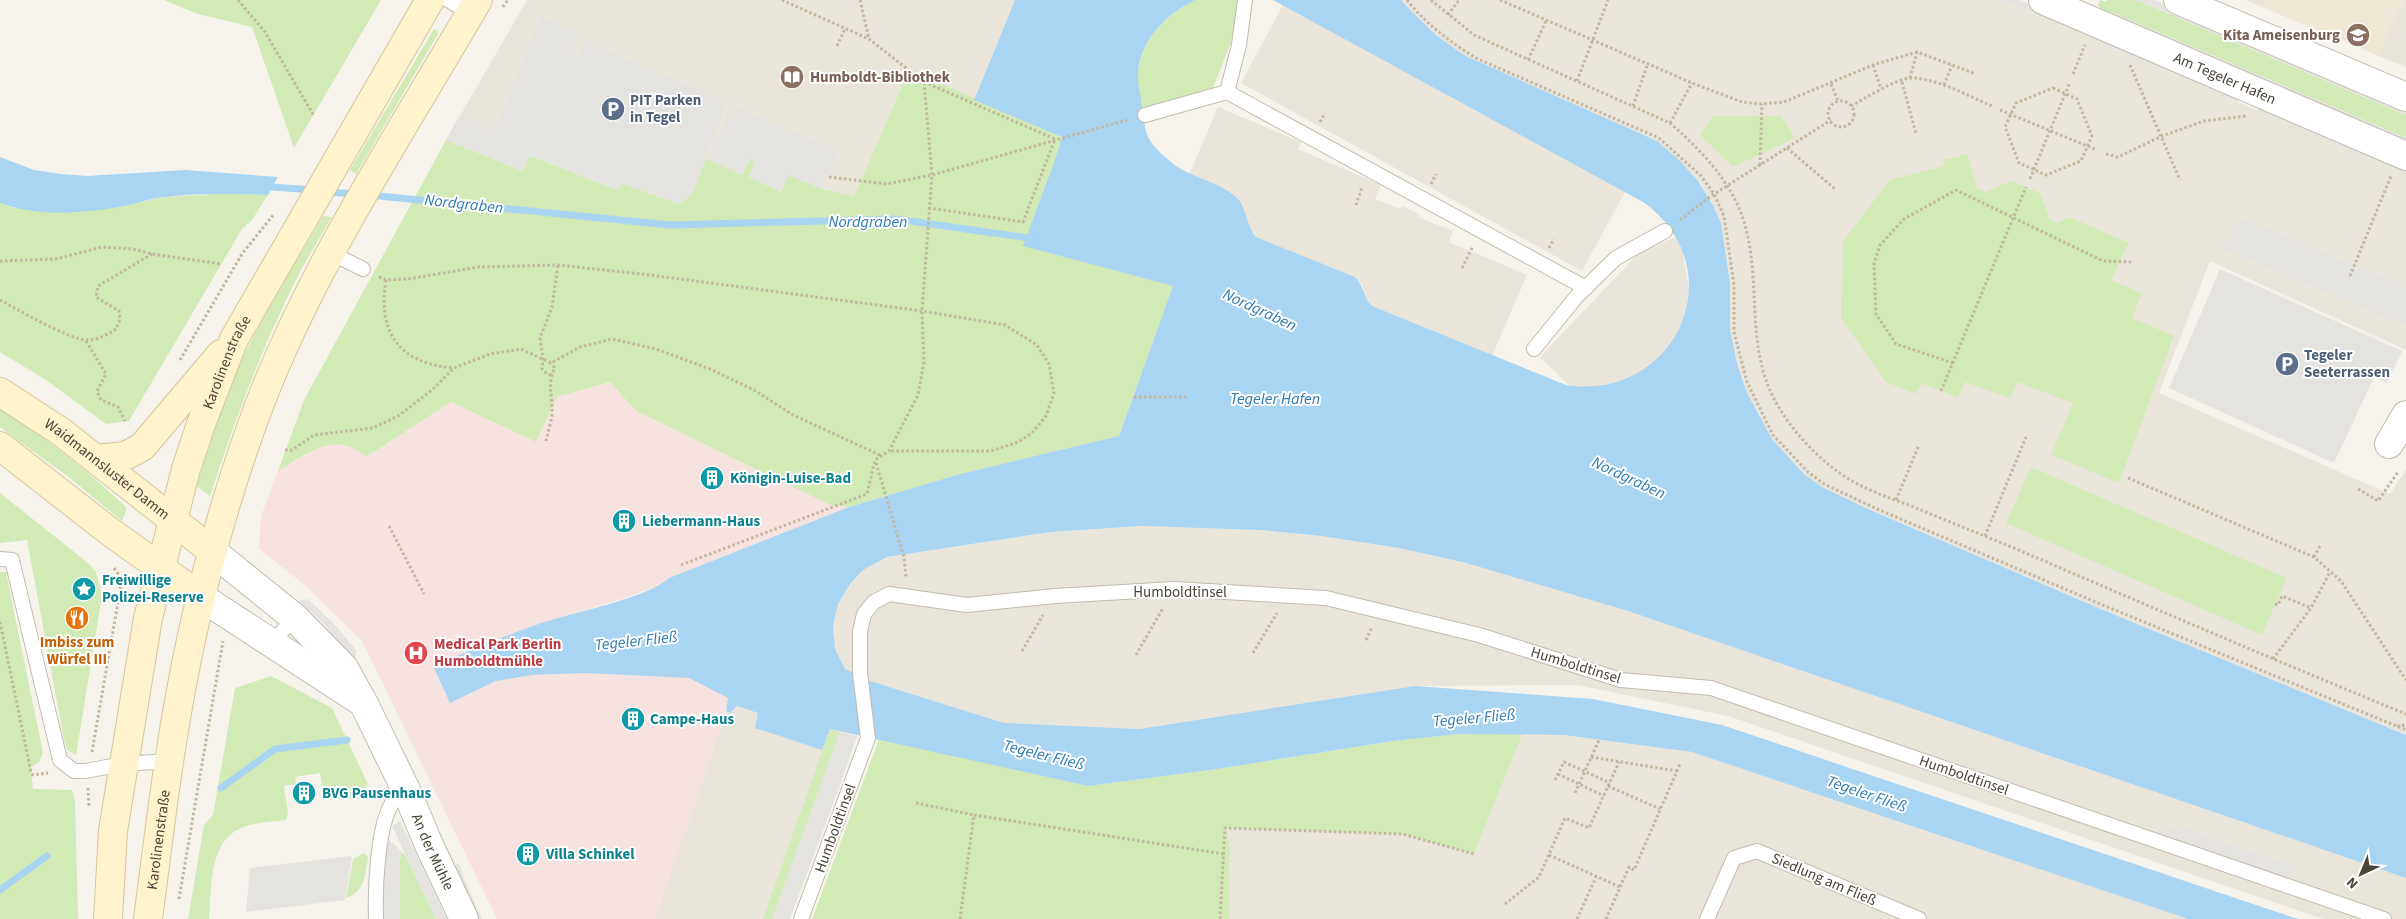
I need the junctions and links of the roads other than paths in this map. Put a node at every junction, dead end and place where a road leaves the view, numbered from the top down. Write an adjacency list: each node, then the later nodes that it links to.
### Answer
1 (430, 0): 14 (main road, Karolinenstraße)
2 (1245, 0): 6 (lane)
3 (2044, 0): 9 (street, Am Tegeler Hafen)
4 (2178, 0): 7 (street)
5 (465, 4): 11 (main road, Karolinenstraße)
6 (1226, 92): 8 (lane); 13 (lane)
7 (2406, 97)
8 (1145, 115)
9 (2399, 166)
10 (1666, 231): 13 (lane)
11 (331, 253): 12 (lane); 22 (main road, Karolinenstraße)
12 (363, 270)
13 (1586, 288): 15 (lane)
14 (234, 339): 20 (main road); 21 (main road, Karolinenstraße)
15 (1534, 349)
16 (0, 392): 20 (main road, Waidmannsluster Damm)
17 (2406, 415): 18 (street)
18 (2389, 444)
19 (0, 446): 24 (main road)
20 (96, 459): 21 (main road, Waidmannsluster Damm)
21 (174, 521): 22 (main road, Waidmannsluster Damm); 24 (main road, Karolinenstraße)
22 (212, 551): 25 (main road, Karolinenstraße); 26 (street, An der Mühle)
23 (0, 559): 30 (lane)
24 (162, 568): 25 (main road); 30 (main road, Karolinenstraße)
25 (201, 597): 27 (street); 29 (main road, Karolinenstraße)
26 (295, 618): 27 (lane); 28 (street, An der Mühle)
27 (271, 643): 28 (street)
28 (364, 704): 31 (street, An der Mühle)
29 (168, 766): 30 (lane); 33 (main road, Karolinenstraße)
30 (121, 775): 32 (main road, Karolinenstraße)
31 (406, 790): 34 (lane); 35 (street, An der Mühle)
32 (108, 919)
33 (148, 919)
34 (376, 919)
35 (464, 919)
36 (801, 919): 39 (lane, Humboldtinsel)
37 (1707, 919): 38 (lane, Siedlung am Fließ)
38 (1919, 919)
39 (2384, 919)

